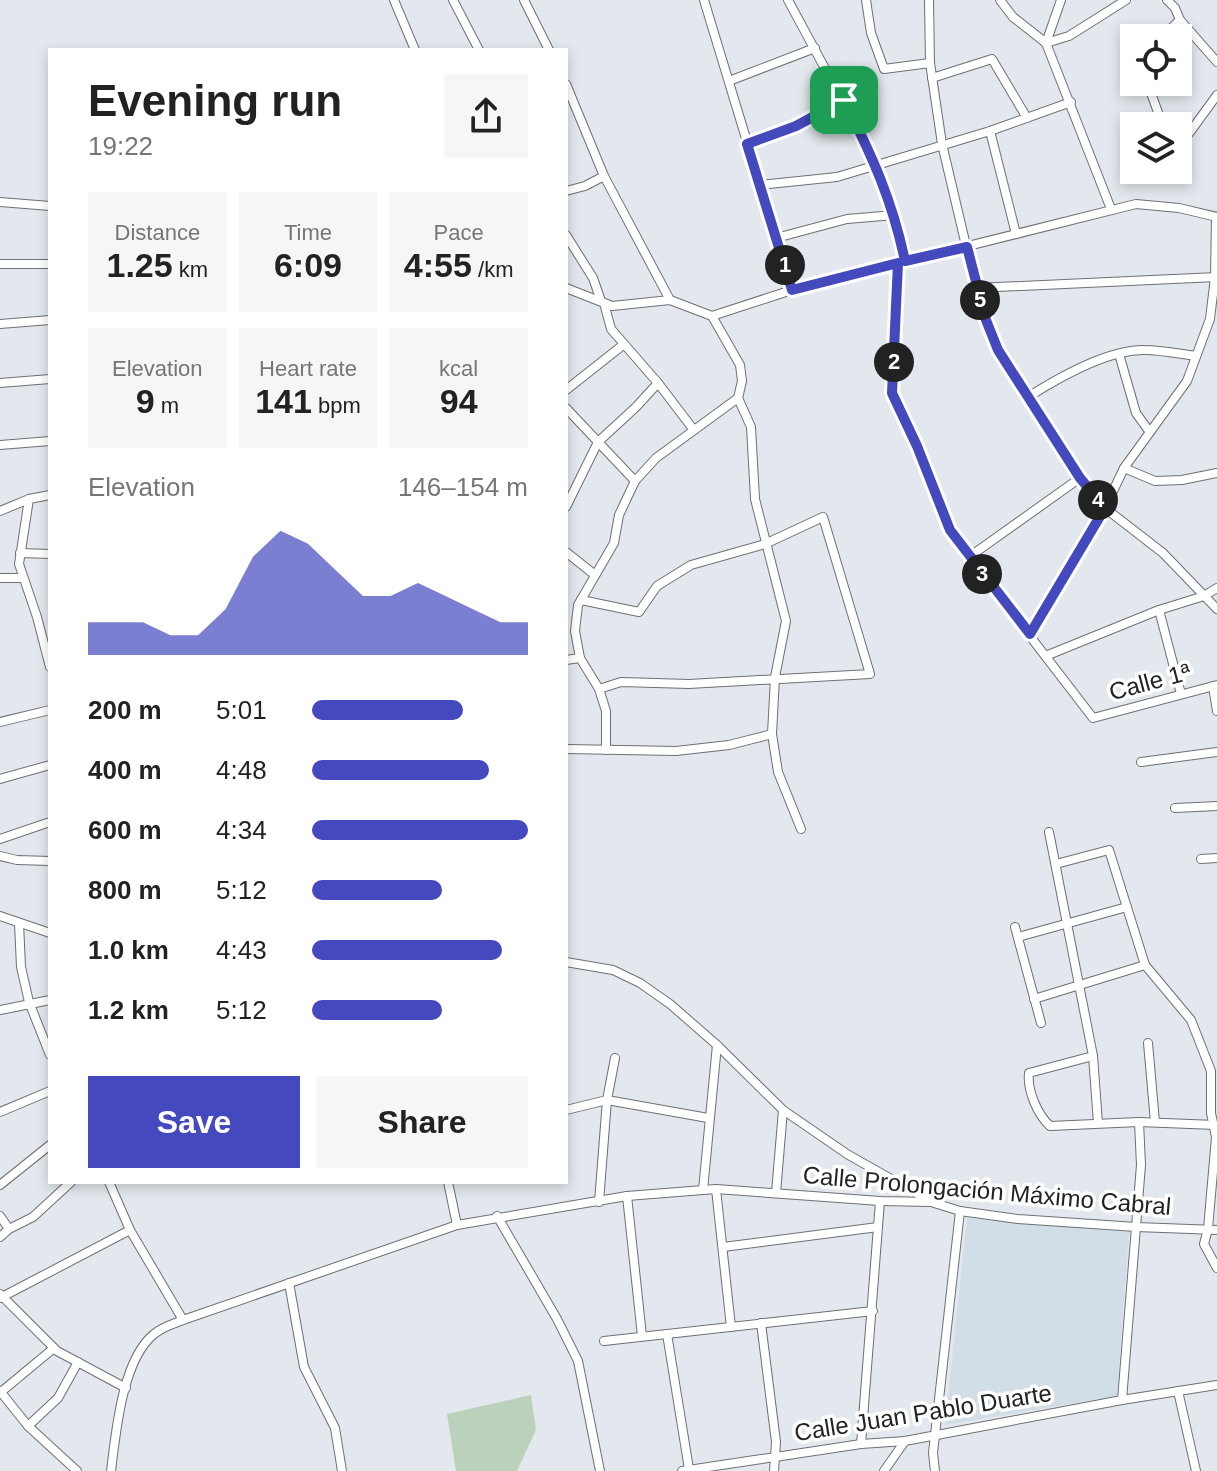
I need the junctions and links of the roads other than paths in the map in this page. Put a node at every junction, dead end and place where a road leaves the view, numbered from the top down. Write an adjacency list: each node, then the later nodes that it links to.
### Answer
1 (394, 0): 15 (street)
2 (453, 0): 16 (street)
3 (524, 0): 17 (street)
4 (704, 0): 22 (street)
5 (788, 0): 18 (street)
6 (866, 0): 20 (street)
7 (929, 0): 20 (street)
8 (1000, 0): 14 (street)
9 (1061, 0): 14 (street)
10 (1126, 0): 14 (street)
11 (1167, 0): 12 (street)
12 (1180, 20): 13 (street); 19 (street)
13 (1176, 24)
14 (1046, 43): 26 (street)
15 (414, 48)
16 (478, 48)
17 (548, 48)
18 (815, 48): 22 (street); 25 (street)
19 (1217, 62)
20 (930, 63): 21 (street)
21 (932, 78): 27 (street); 31 (street)
22 (729, 81): 30 (street)
23 (568, 89): 33 (street)
24 (1217, 95): 28 (street)
25 (844, 100): 30 (street); 32 (street)
26 (1071, 102): 27 (street); 38 (street)
27 (1027, 118): 29 (street)
28 (1192, 129)
29 (990, 131): 31 (street); 41 (street)
30 (747, 144): 34 (street)
31 (942, 144): 32 (street); 44 (street)
32 (876, 164): 34 (street); 39 (street)
33 (604, 176): 35 (street); 52 (street)
34 (759, 185): 43 (street)
35 (568, 190)
36 (0, 202): 37 (street)
37 (48, 206)
38 (1111, 209): 40 (street); 41 (street)
39 (895, 215): 43 (street); 45 (street)
40 (1216, 217): 48 (street)
41 (1016, 234): 44 (street)
42 (568, 238): 53 (street)
43 (776, 238): 51 (street)
44 (967, 247): 45 (street); 49 (street)
45 (901, 262): 51 (street); 85 (street)
46 (0, 264): 47 (street)
47 (48, 264)
48 (1216, 277): 49 (street); 59 (street)
49 (976, 288): 64 (street)
50 (568, 289): 53 (street)
51 (792, 290): 54 (street)
52 (670, 300): 53 (street); 54 (street)
53 (602, 302): 57 (street)
54 (712, 316): 65 (street)
55 (48, 320): 56 (street)
56 (0, 324)
57 (623, 345): 62 (street); 63 (street)
58 (1119, 354): 59 (street); 64 (street); 68 (street)
59 (1196, 356): 68 (street)
60 (48, 379): 61 (street)
61 (0, 383)
62 (658, 383): 67 (street); 70 (street)
63 (568, 388)
64 (1028, 397): 74 (street)
65 (738, 398): 67 (street); 81 (street)
66 (568, 410): 70 (street)
67 (693, 429): 75 (street)
68 (1149, 431): 72 (street)
69 (48, 441): 71 (street)
70 (598, 442): 75 (street); 78 (street)
71 (0, 445)
72 (1124, 468): 73 (street); 79 (street)
73 (1217, 473)
74 (1080, 478): 79 (street); 85 (street)
75 (635, 481): 86 (street)
76 (48, 495): 77 (street)
77 (29, 499): 80 (street); 82 (street)
78 (568, 503)
79 (1105, 508): 90 (street); 96 (street)
80 (0, 511)
81 (765, 544): 91 (street); 101 (street); 101 (street)
82 (20, 553): 83 (street); 88 (street)
83 (48, 554)
84 (568, 554): 86 (street)
85 (969, 557): 96 (street)
86 (595, 575): 91 (street)
87 (0, 578): 88 (street)
88 (23, 578): 94 (street)
89 (1217, 588): 90 (street)
90 (1204, 596): 92 (street); 93 (street)
91 (581, 600): 98 (street)
92 (1217, 609)
93 (1159, 610): 97 (street); 104 (street)
94 (37, 617): 95 (street); 99 (street)
95 (48, 617)
96 (1030, 634): 97 (street)
97 (1048, 655): 104 (street, Calle 1ª)
98 (580, 658): 100 (street); 103 (street)
99 (48, 659)
100 (568, 660)
101 (775, 677): 103 (street); 108 (street)
102 (1215, 686): 104 (street, Calle 1ª); 106 (street)
103 (599, 689): 110 (street)
104 (1181, 694)
105 (48, 710): 107 (street)
106 (1217, 711)
107 (0, 722)
108 (772, 734): 110 (street); 118 (street)
109 (568, 749): 110 (street)
110 (606, 750)
111 (1217, 752): 112 (street)
112 (1141, 762)
113 (48, 766): 114 (street)
114 (0, 779)
115 (1217, 806): 116 (street)
116 (1175, 808)
117 (48, 823): 120 (street)
118 (801, 829)
119 (1049, 832): 125 (street)
120 (0, 839)
121 (0, 856): 124 (street)
122 (1217, 858): 123 (street)
123 (1201, 859)
124 (48, 861)
125 (1056, 864): 126 (street); 129 (street)
126 (1127, 907): 129 (street); 134 (street)
127 (0, 916): 128 (street)
128 (19, 923): 131 (street); 138 (street)
129 (1068, 923): 132 (street); 135 (street)
130 (1015, 927): 132 (street)
131 (48, 932)
132 (1018, 937): 136 (street)
133 (568, 962): 142 (street)
134 (1145, 965): 135 (street); 146 (street)
135 (1078, 984): 136 (street); 144 (street)
136 (1034, 999): 140 (street)
137 (48, 1000): 138 (street)
138 (29, 1002): 139 (street); 143 (street)
139 (0, 1010)
140 (1041, 1023)
141 (1148, 1043): 154 (street)
142 (717, 1045): 150 (street); 152 (street)
143 (48, 1050)
144 (1093, 1056): 155 (street); 155 (street)
145 (615, 1058): 148 (street)
146 (1214, 1070): 156 (street)
147 (48, 1092): 151 (street)
148 (607, 1100): 149 (street); 152 (street); 167 (street)
149 (568, 1110)
150 (783, 1110): 164 (street); 168 (street)
151 (0, 1111)
152 (708, 1118): 163 (street)
153 (1139, 1122): 154 (street); 155 (street); 174 (street)
154 (1155, 1122): 156 (street)
155 (1098, 1123)
156 (1216, 1125): 177 (street)
157 (48, 1147): 161 (street)
158 (69, 1184): 175 (street)
159 (110, 1184): 176 (street)
160 (448, 1184): 172 (street)
161 (0, 1185)
162 (716, 1189): 163 (street, Calle Prolongación Máximo Cabral); 164 (street, Calle Prolongación Máximo Cabral); 179 (street)
163 (703, 1190): 165 (street, Calle Prolongación Máximo Cabral)
164 (776, 1193): 166 (street, Calle Prolongación Máximo Cabral)
165 (627, 1196): 167 (street, Calle Prolongación Máximo Cabral); 188 (street)
166 (880, 1201): 168 (street, Calle Prolongación Máximo Cabral); 173 (street)
167 (599, 1202): 171 (street, Calle Prolongación Máximo Cabral)
168 (931, 1202): 169 (street, Calle Prolongación Máximo Cabral)
169 (960, 1211): 174 (street, Calle Prolongación Máximo Cabral); 198 (street)
170 (0, 1216): 175 (street)
171 (497, 1216): 172 (street, Calle Prolongación Máximo Cabral); 206 (street)
172 (457, 1225): 181 (street, Calle Prolongación Máximo Cabral)
173 (878, 1227): 179 (street); 183 (street)
174 (1136, 1227): 177 (street, Calle Prolongación Máximo Cabral); 196 (street)
175 (9, 1229): 178 (street)
176 (130, 1230): 182 (street); 184 (street)
177 (1212, 1230): 180 (street)
178 (0, 1237)
179 (723, 1247): 186 (street)
180 (1217, 1268)
181 (289, 1283): 184 (street, Calle Prolongación Máximo Cabral); 205 (street)
182 (1, 1296): 190 (street)
183 (873, 1311): 185 (street); 200 (street)
184 (183, 1320): 193 (street, Calle Prolongación Máximo Cabral)
185 (761, 1323): 186 (street); 201 (street)
186 (731, 1327): 187 (street)
187 (667, 1334): 188 (street); 202 (street)
188 (642, 1336): 189 (street)
189 (604, 1341)
190 (54, 1348): 191 (street); 195 (street)
191 (78, 1362): 193 (street); 197 (street)
192 (1217, 1385): 194 (street, Calle Juan Pablo Duarte)
193 (126, 1388): 204 (street, Calle Prolongación Máximo Cabral)
194 (1178, 1391): 196 (street, Calle Juan Pablo Duarte); 210 (street)
195 (0, 1392): 197 (street)
196 (1122, 1400): 198 (street, Calle Juan Pablo Duarte)
197 (28, 1426): 203 (street)
198 (936, 1436): 199 (street, Calle Juan Pablo Duarte); 209 (street)
199 (905, 1441): 200 (street, Calle Juan Pablo Duarte); 208 (street)
200 (861, 1444): 201 (street, Calle Juan Pablo Duarte)
201 (775, 1457): 202 (street, Calle Juan Pablo Duarte); 207 (street)
202 (685, 1470)
203 (77, 1471)
204 (111, 1471)
205 (342, 1471)
206 (600, 1471)
207 (774, 1471)
208 (884, 1471)
209 (935, 1471)
210 (1196, 1471)

